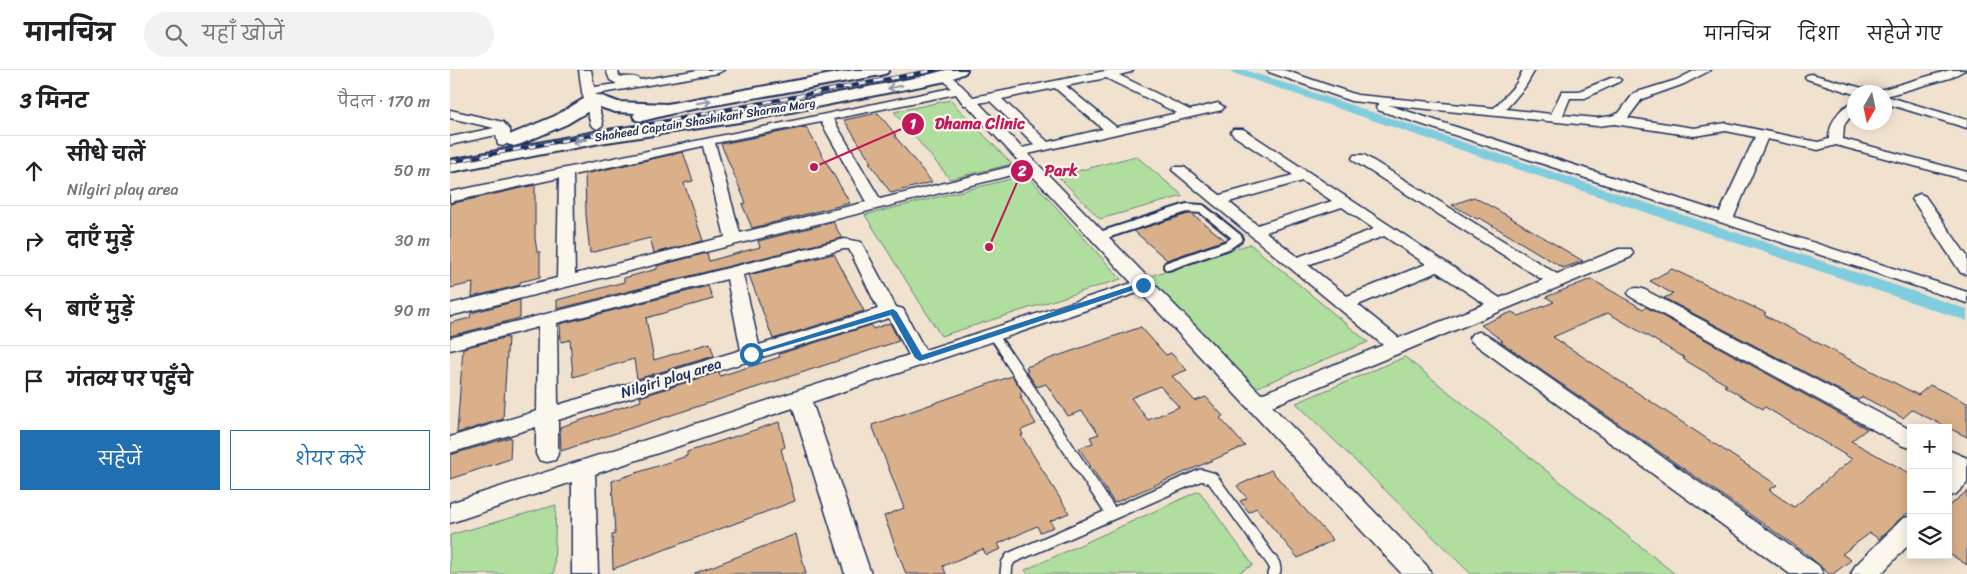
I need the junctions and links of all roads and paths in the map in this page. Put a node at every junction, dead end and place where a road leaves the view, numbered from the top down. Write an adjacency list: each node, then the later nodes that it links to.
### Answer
1 (586, 70): 21 (street)
2 (612, 70): 3 (street)
3 (689, 70)
4 (718, 70): 21 (street)
5 (881, 70): 25 (main road, Shaheed Captain Shashikant Sharma Marg, one-way to 5)
6 (1127, 70): 11 (street)
7 (1273, 70): 23 (street)
8 (1529, 70): 28 (street)
9 (1705, 70): 20 (street)
10 (1928, 70): 12 (street)
11 (1108, 74): 17 (street); 30 (street)
12 (1946, 76): 13 (street); 19 (street)
13 (1960, 76)
14 (1811, 77): 18 (street)
15 (1622, 80): 20 (street); 32 (street)
16 (958, 84): 22 (street); 31 (street); 46 (street); 47 (main road, Shaheed Captain Shashikant Sharma Marg, one-way to 47)
17 (1057, 84): 22 (street); 36 (street)
18 (1847, 88)
19 (1892, 91)
20 (1645, 92): 33 (street)
21 (590, 96): 25 (main road); 34 (street); 39 (main road)
22 (994, 97): 43 (street)
23 (1355, 98): 28 (street); 57 (street)
24 (1892, 101): 35 (street)
25 (682, 106): 34 (main road, Shaheed Captain Shashikant Sharma Marg)
26 (1218, 107): 30 (street)
27 (1847, 111): 42 (street)
28 (1497, 112): 32 (street)
29 (450, 114): 39 (street)
30 (1189, 114): 36 (street)
31 (825, 117): 41 (street); 56 (street)
32 (1555, 118): 33 (street)
33 (1614, 120): 38 (street)
34 (597, 124): 39 (main road, Shaheed Captain Shashikant Sharma Marg)
35 (1967, 124)
36 (1113, 131): 43 (street)
37 (1238, 132): 50 (street)
38 (1763, 134): 42 (street); 57 (street)
39 (507, 137): 40 (street); 44 (main road, Shaheed Captain Shashikant Sharma Marg)
40 (450, 141)
41 (708, 141): 49 (street); 61 (street)
42 (1836, 141): 51 (street)
43 (1045, 147): 46 (street)
44 (450, 152)
45 (1359, 158): 69 (street)
46 (1023, 160): 56 (street); 60 (street)
47 (450, 166)
48 (1179, 170): 54 (street)
49 (566, 172): 52 (street); 68 (street)
50 (1304, 176): 54 (street); 55 (street)
51 (1967, 176)
52 (450, 197)
53 (1920, 198): 66 (street)
54 (1217, 201): 59 (street)
55 (1343, 202): 58 (street); 59 (street)
56 (875, 204): 61 (street)
57 (1725, 219): 72 (street)
58 (1386, 230): 63 (street); 64 (street)
59 (1254, 231): 63 (street)
60 (1097, 237): 65 (lane); 70 (street)
61 (734, 239): 68 (street)
62 (1625, 253): 69 (street)
63 (1295, 264): 73 (street)
64 (1438, 265): 73 (street); 74 (street)
65 (1168, 266)
66 (1967, 269)
67 (734, 273): 76 (street); 77 (street); 82 (street)
68 (566, 281): 75 (street)
69 (1556, 281): 74 (street)
70 (1143, 285): 78 (street); 85 (street)
71 (1637, 292): 87 (street)
72 (1967, 298)
73 (1344, 304): 81 (street)
74 (1499, 305): 81 (street)
75 (450, 310)
76 (891, 312): 82 (street, Nilgiri play area); 83 (street)
77 (548, 318): 80 (street); 86 (street)
78 (993, 334): 83 (street); 95 (lane)
79 (1479, 338): 102 (street)
80 (450, 344)
81 (1397, 346): 85 (street)
82 (751, 354): 86 (street, Nilgiri play area)
83 (920, 358): 84 (street)
84 (800, 398): 92 (street); 98 (street)
85 (1256, 404): 101 (street)
86 (549, 415): 88 (street, Nilgiri play area); 89 (street)
87 (1907, 438)
88 (450, 445)
89 (547, 454)
90 (1952, 460): 91 (street)
91 (1967, 468): 93 (street)
92 (583, 469): 94 (street); 97 (street)
93 (1952, 484)
94 (450, 513)
95 (1112, 514): 99 (lane); 100 (lane)
96 (1907, 530): 103 (street)
97 (585, 574)
98 (858, 574)
99 (1006, 574)
100 (1273, 574)
101 (1418, 574)
102 (1810, 574)
103 (1864, 574)

